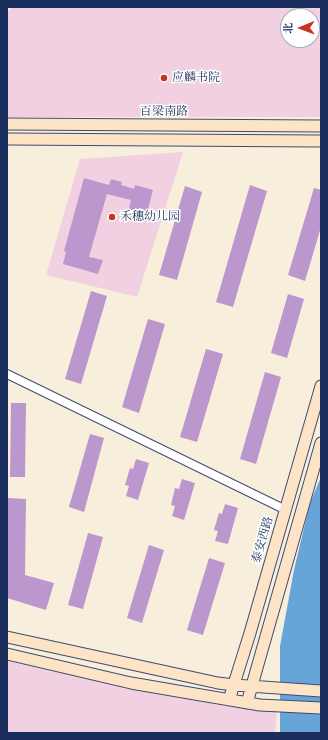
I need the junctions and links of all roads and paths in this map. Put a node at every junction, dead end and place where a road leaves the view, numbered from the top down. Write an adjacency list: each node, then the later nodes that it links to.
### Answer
1 (7, 124): 2 (main road, 百梁南路)
2 (321, 126)
3 (7, 139): 4 (main road)
4 (321, 141)
5 (7, 374): 8 (street)
6 (321, 386): 8 (main road, 泰安西路)
7 (321, 443): 12 (main road)
8 (286, 510): 11 (main road, 泰安西路)
9 (7, 637): 11 (main road)
10 (7, 654): 14 (main road)
11 (234, 685): 12 (main road); 14 (main road, 泰安西路)
12 (251, 686): 13 (main road); 15 (main road)
13 (321, 691)
14 (229, 700): 15 (main road)
15 (247, 703): 16 (main road)
16 (321, 708)

